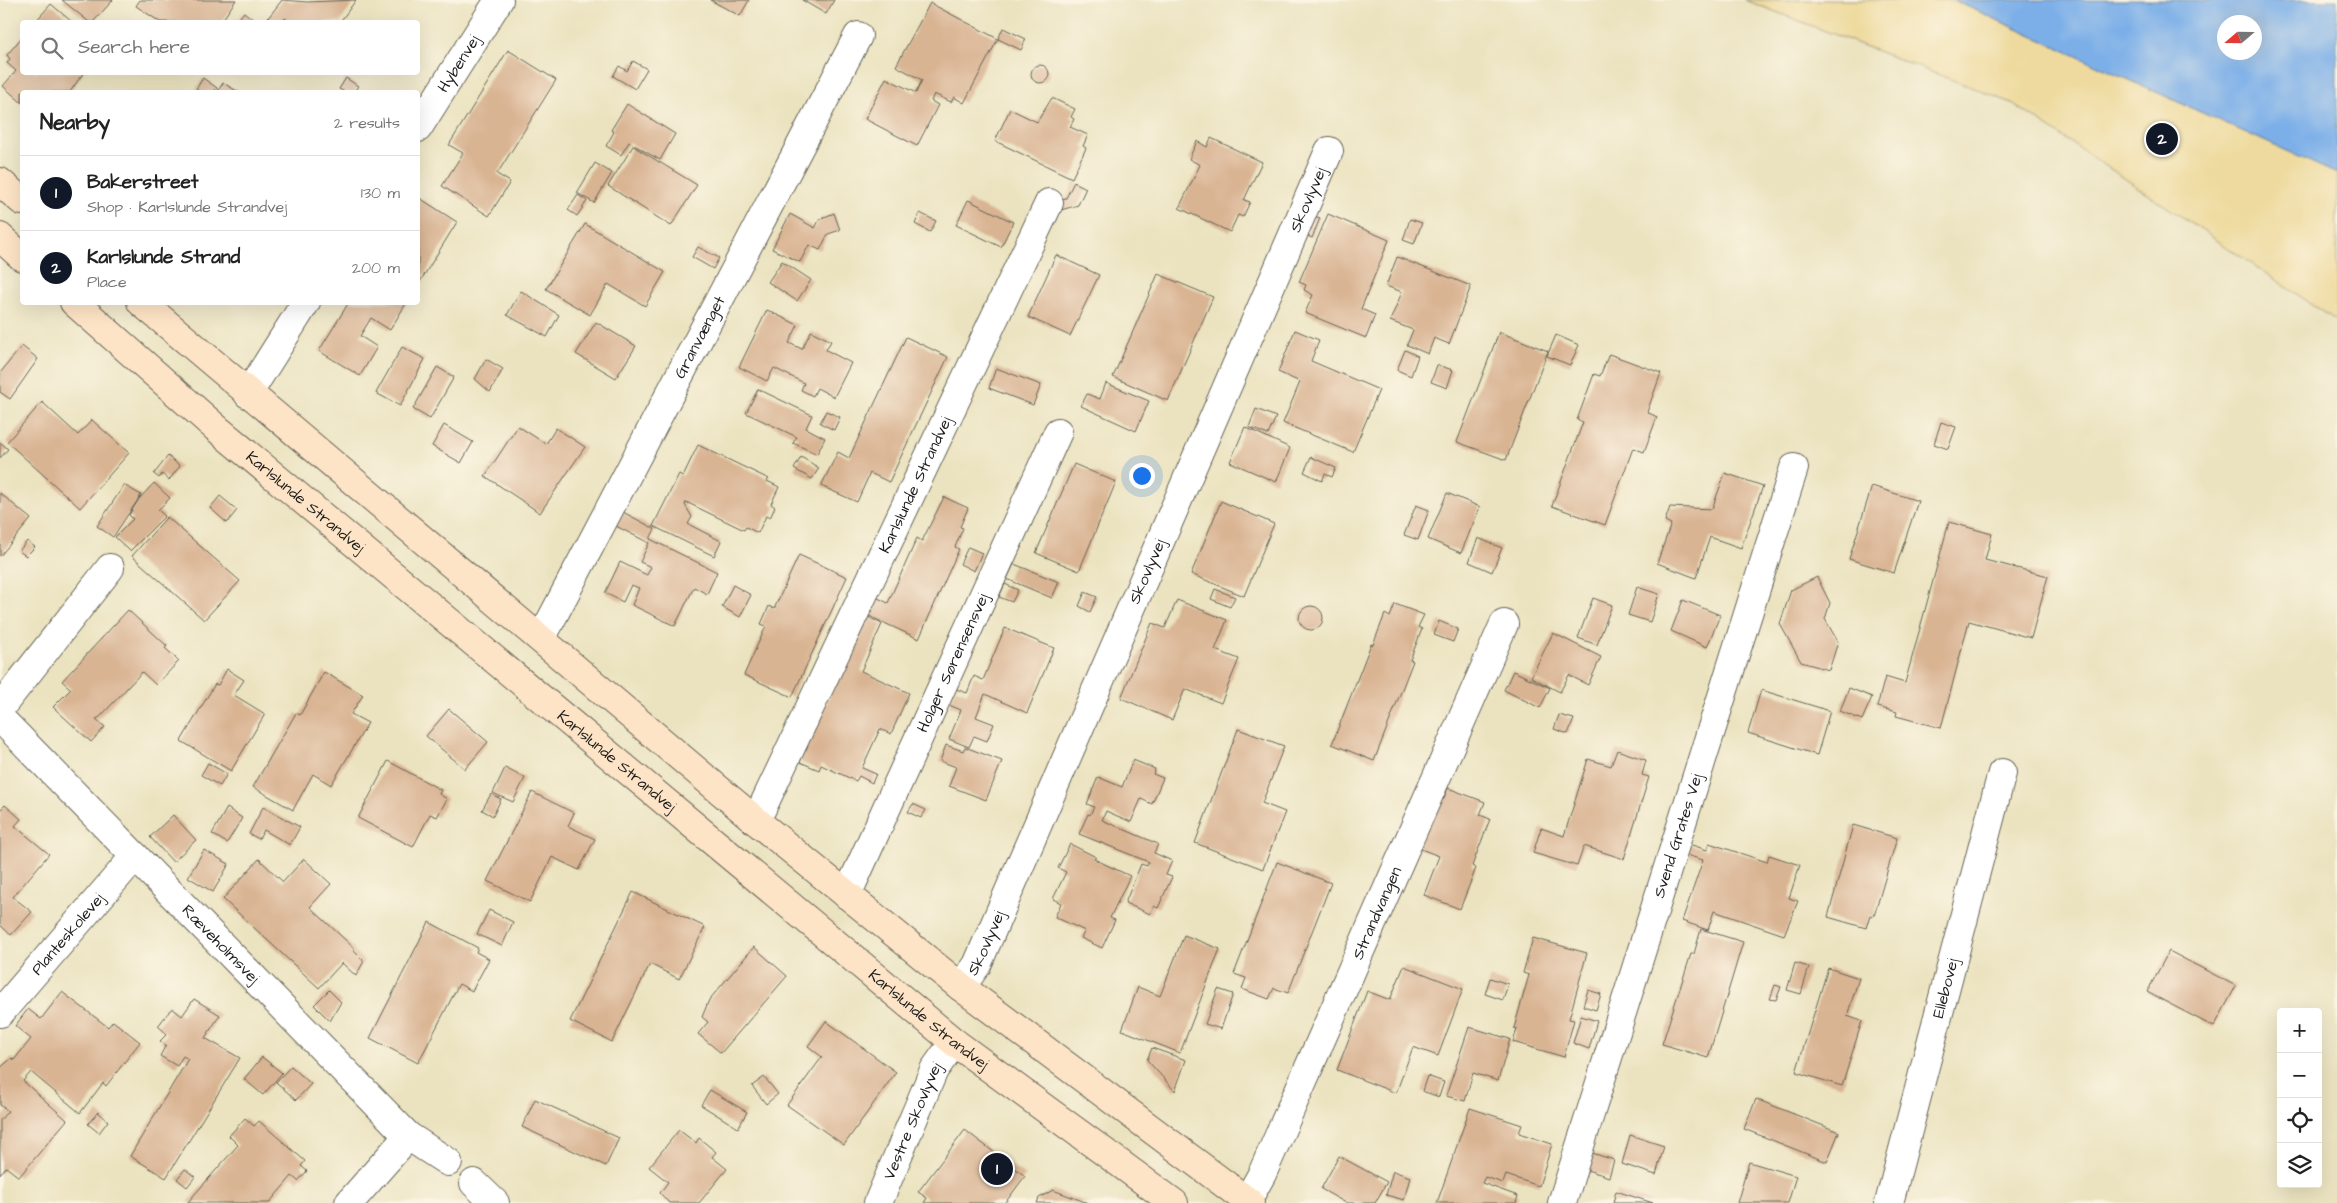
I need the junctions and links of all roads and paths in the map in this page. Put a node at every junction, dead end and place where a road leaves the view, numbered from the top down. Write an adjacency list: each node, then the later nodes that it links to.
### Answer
1 (499, 0): 3 (street, Hybenvej)
2 (858, 36): 18 (street, Granvænget)
3 (420, 125)
4 (1329, 151): 25 (street, Skovlyvej)
5 (0, 182): 6 (main road)
6 (20, 199)
7 (1049, 203): 22 (street, Karlslunde Strandvej)
8 (0, 237): 9 (main road)
9 (20, 255)
10 (77, 305): 27 (main road, Karlslunde Strandvej)
11 (144, 305): 13 (main road)
12 (304, 305): 13 (street)
13 (248, 394): 18 (main road)
14 (1058, 432): 24 (street, Holger Sørensensvej)
15 (1794, 468): 36 (street, Svend Grates Vej)
16 (110, 568): 19 (street)
17 (1504, 624): 31 (street, Strandvangen)
18 (541, 639): 22 (main road)
19 (0, 708)
20 (0, 718): 23 (street, Ræveholmsvej)
21 (2002, 773): 37 (street, Ellebovej)
22 (756, 821): 24 (main road)
23 (135, 856): 26 (street, Planteskolevej); 28 (street, Ræveholmsvej)
24 (847, 895): 25 (main road)
25 (961, 987): 31 (main road)
26 (0, 1013)
27 (954, 1042): 34 (street, Vestre Skovlyvej); 35 (main road, Karlslunde Strandvej)
28 (408, 1136): 29 (street, Ræveholmsvej); 32 (street)
29 (448, 1162)
30 (474, 1183): 33 (street)
31 (1248, 1202)
32 (349, 1203)
33 (495, 1203)
34 (878, 1203)
35 (1174, 1203)
36 (1562, 1203)
37 (1890, 1203)

